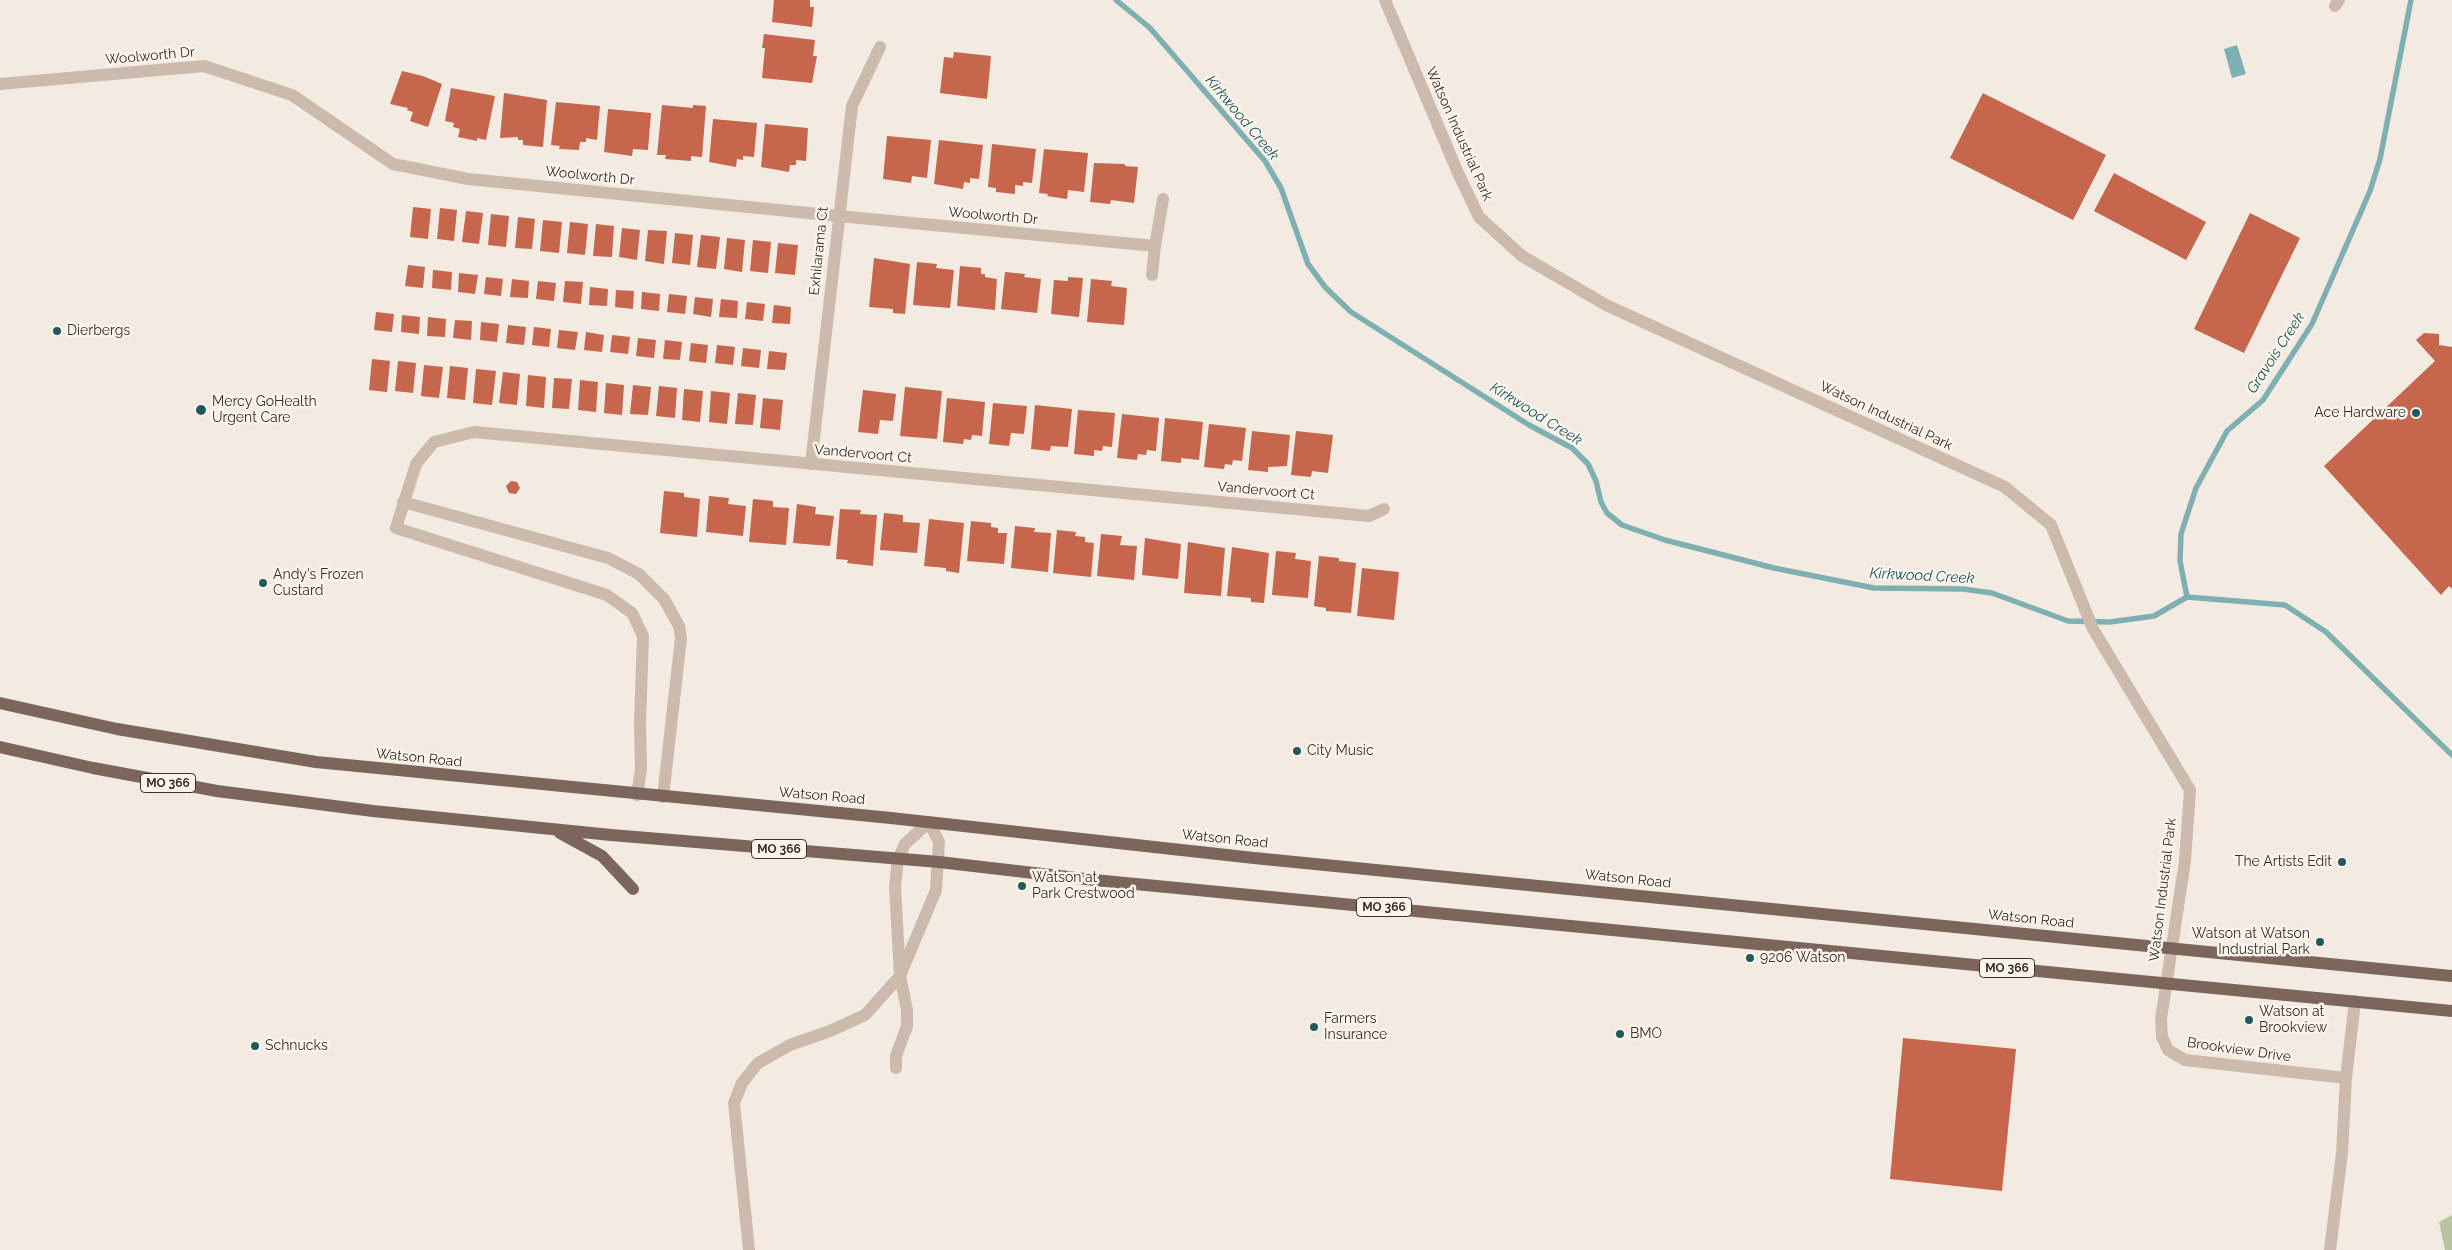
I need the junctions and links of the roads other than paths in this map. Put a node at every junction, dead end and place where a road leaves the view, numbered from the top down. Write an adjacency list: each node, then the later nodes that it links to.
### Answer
1 (1385, 0): 20 (street, Watson Industrial Park)
2 (880, 47): 5 (street, Exhilarama Ct)
3 (0, 84): 5 (street, Woolworth Dr)
4 (1163, 199): 6 (street)
5 (838, 216): 6 (street, Woolworth Dr); 8 (street, Exhilarama Ct)
6 (1155, 246): 7 (street)
7 (1152, 275)
8 (811, 464): 9 (street, Vandervoort Ct); 10 (street, Vandervoort Ct)
9 (403, 502): 13 (street, Vandervoort Ct); 14 (street)
10 (1384, 509)
11 (0, 703): 13 (main road, Watson Road)
12 (0, 746): 16 (main road, MO 366)
13 (637, 795): 14 (main road, Watson Road)
14 (663, 797): 15 (main road, Watson Road)
15 (929, 822): 17 (street); 18 (street); 20 (main road, Watson Road)
16 (553, 829): 17 (main road, MO 366); 19 (main road)
17 (898, 859): 18 (main road, MO 366); 21 (street)
18 (939, 862): 21 (street); 23 (main road, MO 366)
19 (633, 889)
20 (2172, 948): 22 (main road, Watson Road); 23 (street, Watson Industrial Park)
21 (900, 976): 26 (street); 28 (street)
22 (2452, 976)
23 (2166, 983): 24 (main road, MO 366); 27 (street, Brookview Drive)
24 (2355, 1001): 25 (main road, MO 366); 27 (street)
25 (2452, 1011)
26 (896, 1068)
27 (2346, 1078): 29 (street)
28 (749, 1250)
29 (2330, 1250)

